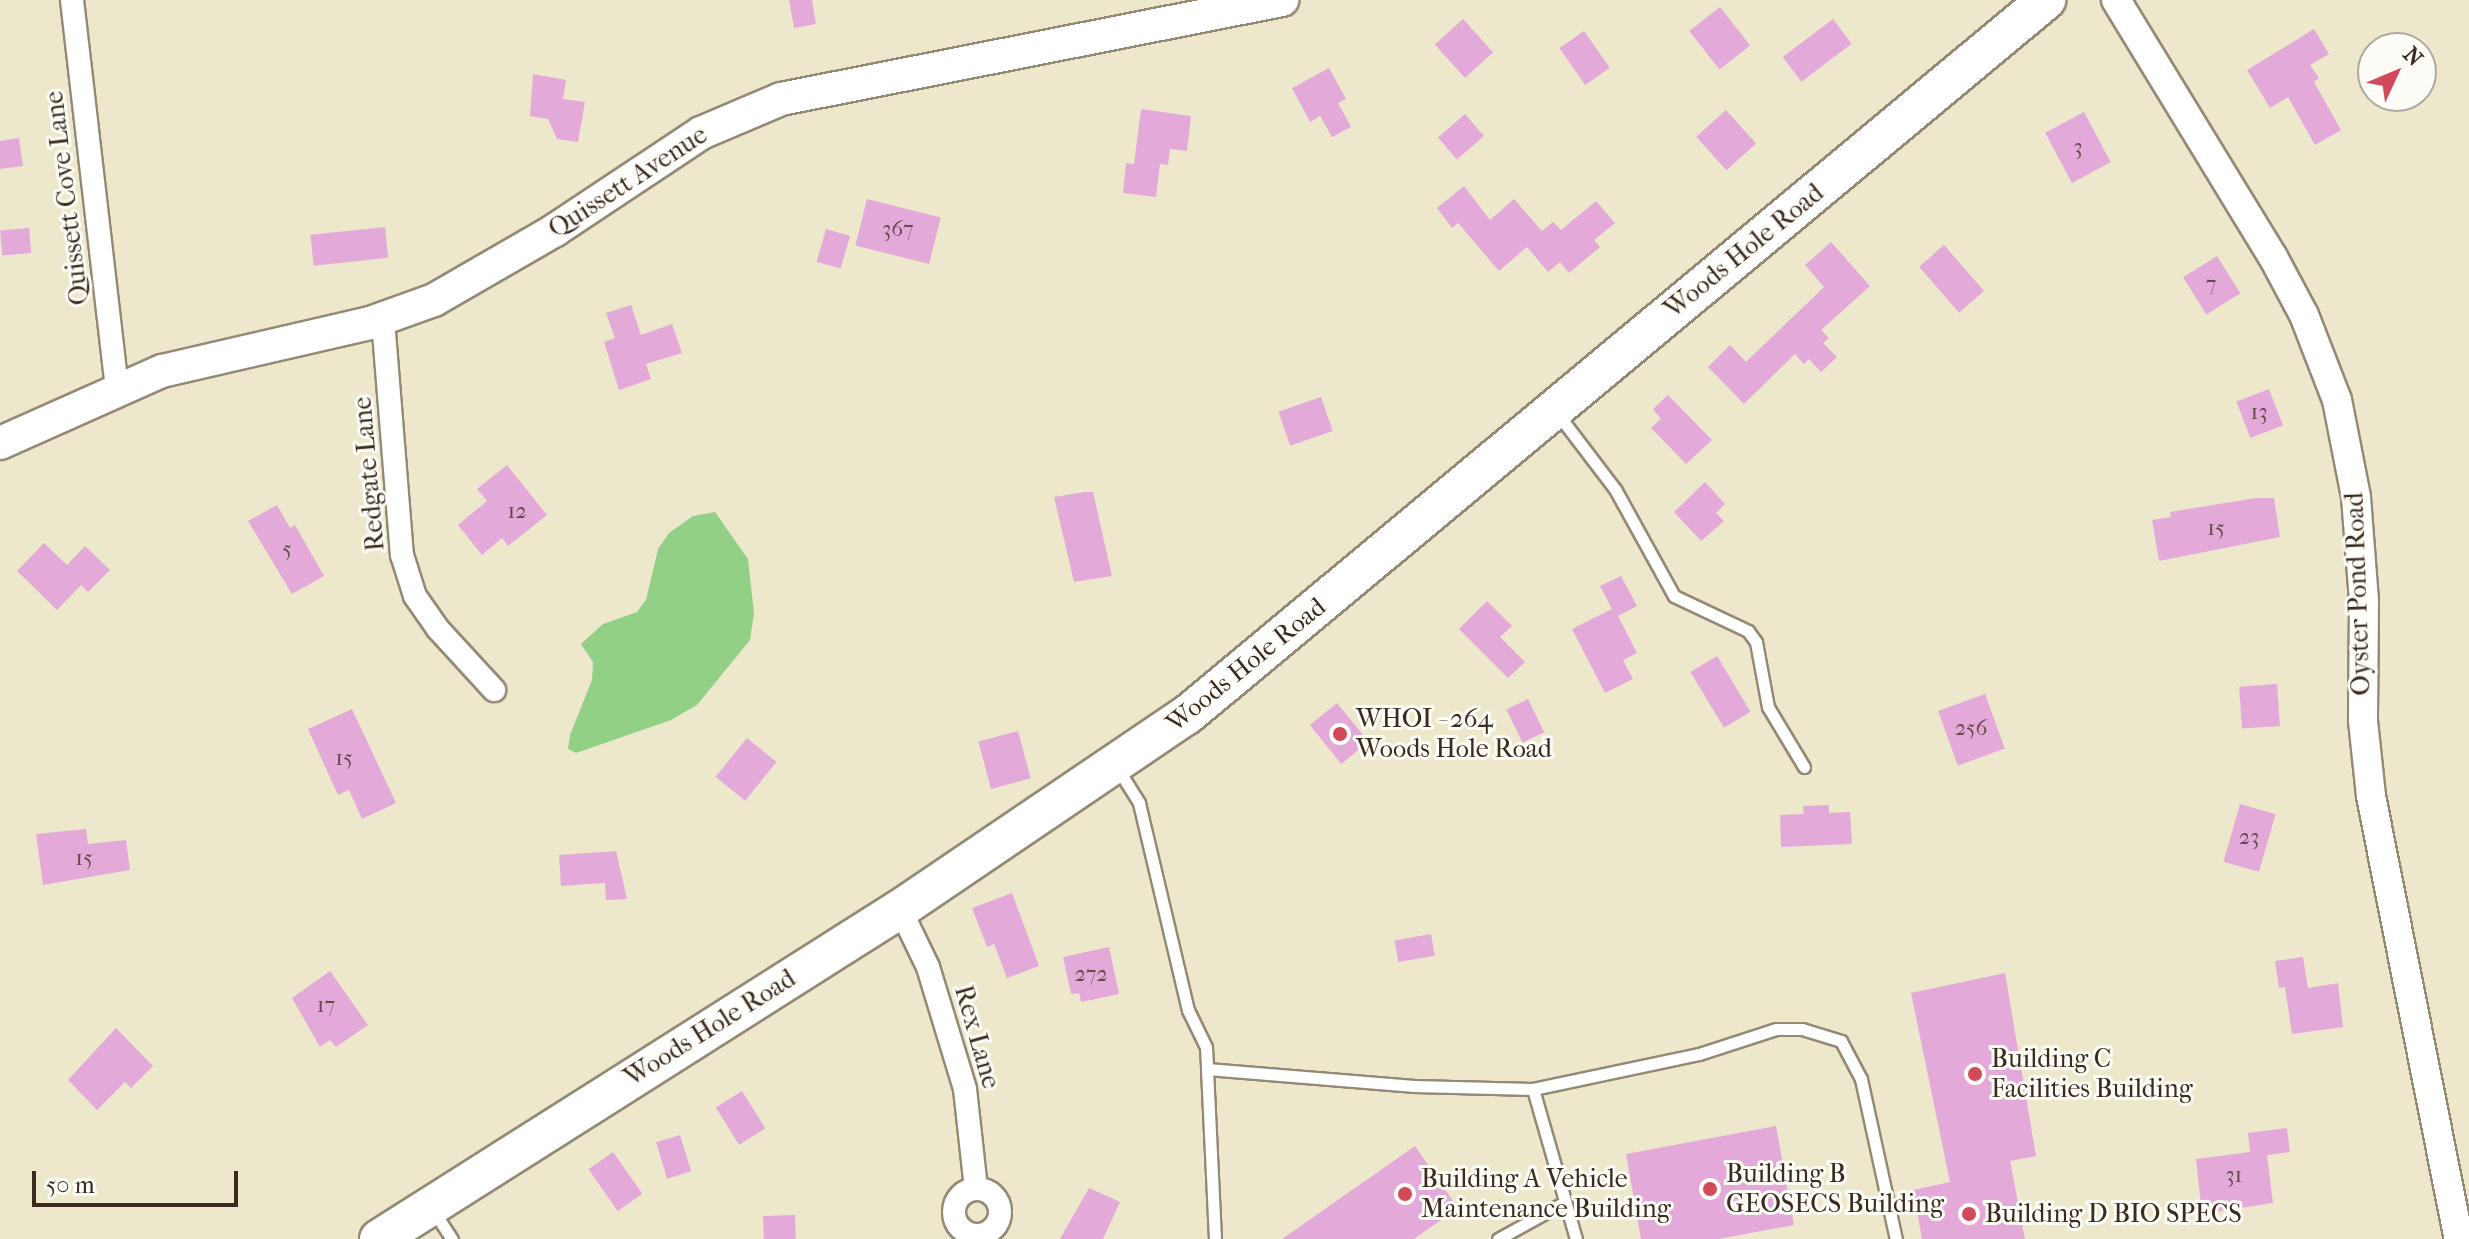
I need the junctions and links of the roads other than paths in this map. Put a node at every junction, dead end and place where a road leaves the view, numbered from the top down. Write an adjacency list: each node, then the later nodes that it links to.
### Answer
1 (72, 0): 7 (street, Quissett Cove Lane)
2 (1282, 0): 5 (main road, Quissett Avenue)
3 (2046, 0): 8 (highway, Woods Hole Road)
4 (2116, 0): 25 (street, Oyster Pond Road)
5 (1236, 6): 6 (main road, Quissett Avenue)
6 (383, 320): 7 (main road, Quissett Avenue); 10 (street, Redgate Lane)
7 (117, 390): 9 (main road, Quissett Avenue)
8 (1554, 409): 11 (highway, Woods Hole Road); 12 (lane)
9 (0, 443)
10 (494, 690)
11 (1116, 765): 13 (highway, Woods Hole Road); 14 (lane)
12 (1804, 767)
13 (900, 909): 16 (street, Rex Lane); 18 (highway, Woods Hole Road)
14 (1207, 1069): 15 (lane); 21 (lane)
15 (1533, 1089): 17 (lane); 24 (lane)
16 (976, 1188)
17 (1565, 1202): 22 (lane); 23 (lane)
18 (431, 1206): 19 (highway, Woods Hole Road); 20 (lane)
19 (379, 1239)
20 (452, 1239)
21 (1215, 1239)
22 (1498, 1239)
23 (1576, 1239)
24 (1896, 1239)
25 (2459, 1239)

